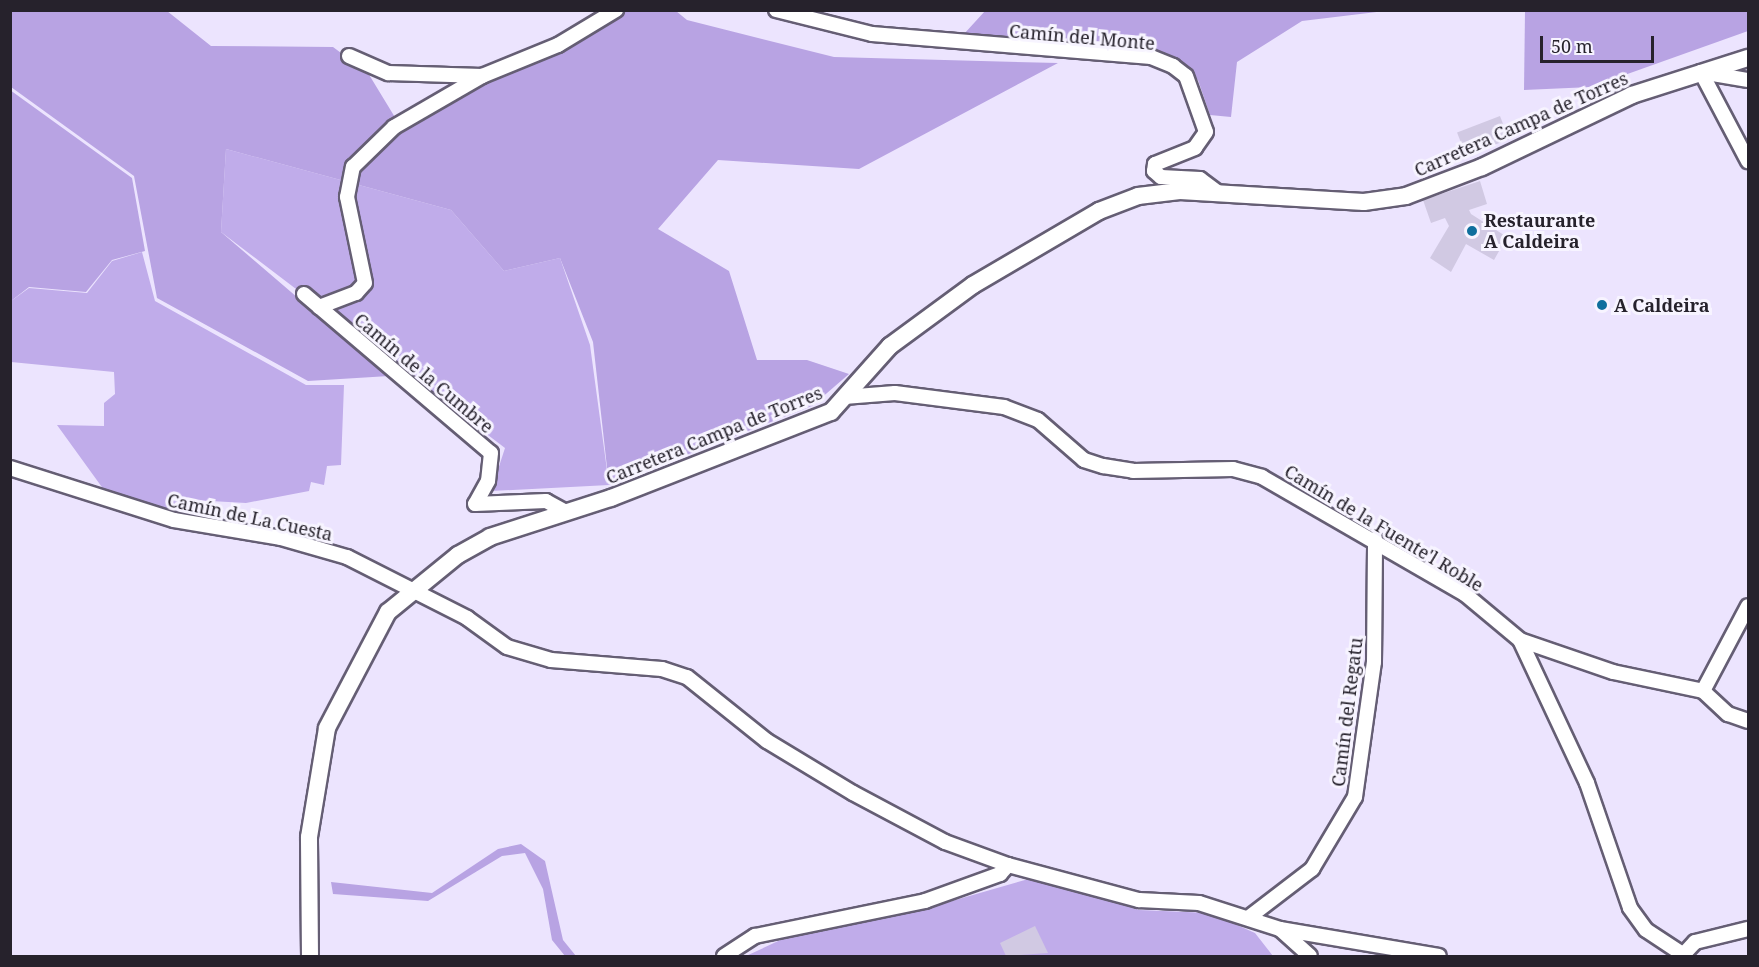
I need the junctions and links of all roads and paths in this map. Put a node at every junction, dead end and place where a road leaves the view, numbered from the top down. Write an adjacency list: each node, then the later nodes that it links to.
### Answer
1 (616, 10): 6 (street)
2 (776, 10): 9 (street, Camín del Monte)
3 (349, 56): 6 (street)
4 (1749, 58): 5 (street, Carretera Campa de Torres)
5 (1701, 72): 7 (street); 8 (street); 9 (street, Carretera Campa de Torres)
6 (482, 76): 11 (street)
7 (1749, 80)
8 (1749, 161)
9 (1217, 192): 12 (street, Carretera Campa de Torres)
10 (304, 294): 11 (street, Camín de la Cumbre)
11 (319, 307): 14 (street, Camín de la Cumbre)
12 (844, 397): 14 (street, Carretera Campa de Torres); 15 (street, Camín de la Fuente'l Roble)
13 (10, 468): 16 (street, Camín de La Cuesta)
14 (566, 512): 16 (street, Carretera Campa de Torres)
15 (1375, 539): 18 (street, Camín de la Fuente'l Roble); 22 (street, Camín del Regatu)
16 (408, 590): 21 (street, Camín de La Cuesta); 26 (street, Carretera Campa de Torres)
17 (1749, 606): 19 (street)
18 (1520, 640): 19 (street); 25 (street, Camín de la Fuente'l Roble)
19 (1703, 691): 20 (street)
20 (1749, 721)
21 (1008, 865): 22 (street, Camín de La Cuesta); 27 (street)
22 (1248, 918): 23 (street, Camín de La Cuesta)
23 (1280, 929): 28 (street); 29 (street, Camín de La Cuesta)
24 (1749, 929): 25 (street)
25 (1682, 955)
26 (310, 957)
27 (724, 957)
28 (1310, 957)
29 (1439, 957)

